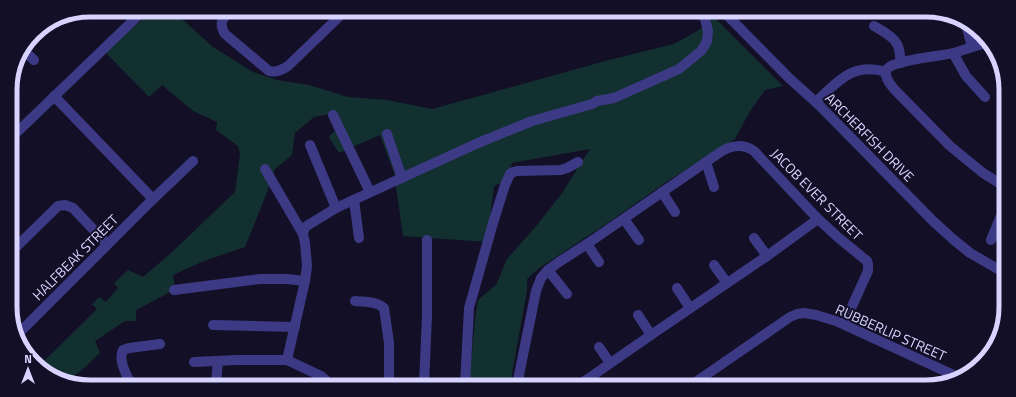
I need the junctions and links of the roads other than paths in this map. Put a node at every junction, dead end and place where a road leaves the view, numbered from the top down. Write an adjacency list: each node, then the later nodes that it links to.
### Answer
1 (137, 17): 15 (street)
2 (225, 17): 3 (street)
3 (339, 17)
4 (704, 17): 26 (street)
5 (729, 17): 17 (street, ARCHERFISH DRIVE)
6 (874, 26): 13 (street)
7 (968, 30): 9 (street)
8 (983, 44): 9 (street)
9 (972, 47): 11 (street)
10 (26, 53): 12 (street)
11 (953, 53): 13 (street); 16 (street)
12 (34, 60)
13 (901, 63): 14 (street)
14 (886, 72): 17 (street); 27 (street)
15 (54, 96): 19 (street); 31 (street)
16 (985, 97)
17 (816, 102): 51 (street, ARCHERFISH DRIVE)
18 (333, 115): 29 (street)
19 (17, 132)
20 (387, 134): 26 (street)
21 (310, 145): 33 (street)
22 (194, 161): 31 (street, HALFBEAK STREET)
23 (578, 162): 77 (street)
24 (706, 162): 28 (street); 30 (street, JACOB EVER STREET); 36 (street, JACOB EVER STREET)
25 (265, 169): 38 (street)
26 (402, 178): 29 (street)
27 (999, 183)
28 (714, 187)
29 (370, 192): 32 (street)
30 (662, 192): 34 (street); 35 (street, JACOB EVER STREET)
31 (153, 199): 44 (street, HALFBEAK STREET)
32 (354, 200): 33 (street); 39 (street)
33 (336, 208): 38 (street)
34 (675, 212)
35 (624, 218): 42 (street); 45 (street, JACOB EVER STREET)
36 (818, 219): 47 (street); 60 (street, JACOB EVER STREET)
37 (999, 220): 43 (street)
38 (302, 234): 52 (street)
39 (359, 238)
40 (754, 238): 47 (street)
41 (427, 240): 76 (street)
42 (639, 240)
43 (990, 240)
44 (107, 244): 46 (street); 63 (street, HALFBEAK STREET)
45 (587, 244): 48 (street); 50 (street, JACOB EVER STREET)
46 (17, 246)
47 (767, 256): 53 (street)
48 (599, 262)
49 (714, 265): 53 (street)
50 (548, 270): 56 (street); 78 (street, JACOB EVER STREET)
51 (999, 270)
52 (305, 281): 55 (street); 62 (street)
53 (727, 283): 58 (street)
54 (677, 288): 58 (street)
55 (174, 290)
56 (567, 294)
57 (355, 301): 75 (street)
58 (690, 308): 64 (street)
59 (638, 315): 64 (street)
60 (844, 324): 71 (street, RUBBERLIP STREET); 80 (street, RUBBERLIP STREET)
61 (213, 325): 62 (street)
62 (295, 327): 67 (street)
63 (21, 332)
64 (651, 335): 70 (street)
65 (160, 344): 72 (street)
66 (599, 347): 70 (street)
67 (288, 360): 68 (street); 74 (street)
68 (218, 361): 69 (street); 73 (street)
69 (194, 362)
70 (610, 363): 79 (street)
71 (953, 375)
72 (129, 380)
73 (216, 380)
74 (326, 380)
75 (389, 380)
76 (424, 380)
77 (465, 380)
78 (518, 380)
79 (587, 380)
80 (699, 380)

